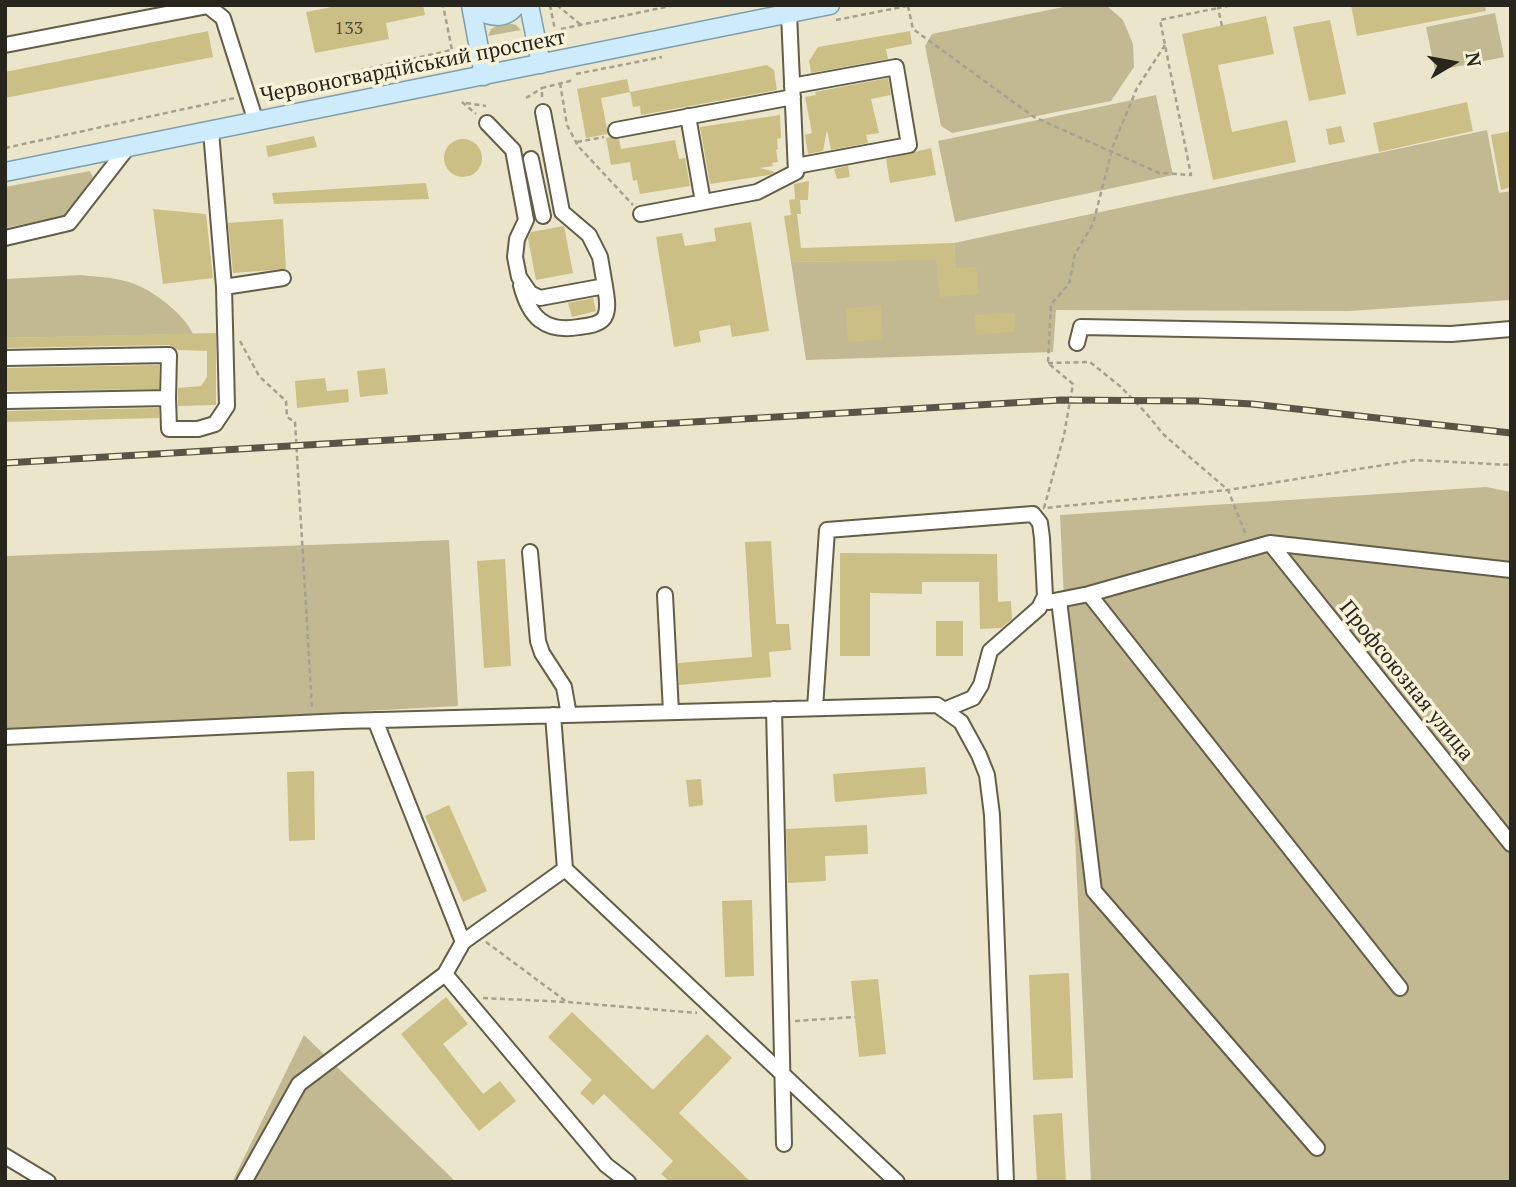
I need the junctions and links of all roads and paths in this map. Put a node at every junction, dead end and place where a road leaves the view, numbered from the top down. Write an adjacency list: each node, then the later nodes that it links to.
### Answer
1 (443, 5): 26 (path)
2 (471, 5): 21 (main road)
3 (477, 5): 4 (main road)
4 (516, 5)
5 (529, 5): 20 (main road)
6 (550, 5): 18 (path)
7 (557, 5): 15 (path)
8 (675, 5): 15 (path)
9 (830, 5): 14 (main road, Червоногвардійський проспект)
10 (912, 5): 12 (path)
11 (1233, 5): 12 (path)
12 (1218, 7): 16 (path)
13 (146, 12): 19 (lane); 26 (lane)
14 (789, 14): 20 (main road, Червоногвардійський проспект); 25 (lane)
15 (581, 25): 17 (path)
16 (1222, 26)
17 (561, 29)
18 (555, 30)
19 (5, 45)
20 (541, 64): 21 (main road, Червоногвардійський проспект)
21 (484, 76): 31 (main road, Червоногвардійський проспект)
22 (574, 80): 23 (path)
23 (560, 83): 24 (path); 35 (path)
24 (542, 88): 27 (path); 29 (path)
25 (793, 92): 30 (lane); 41 (lane); 41 (lane)
26 (247, 95): 31 (lane); 38 (path)
27 (526, 98)
28 (486, 106): 32 (path)
29 (543, 111): 36 (lane)
30 (688, 116): 33 (lane); 43 (lane)
31 (256, 122): 34 (main road, Червоногвардійський проспект)
32 (487, 123): 39 (lane)
33 (617, 130): 35 (path)
34 (211, 131): 37 (main road, Червоногвардійський проспект); 52 (lane)
35 (577, 142): 45 (path)
36 (550, 146): 40 (lane); 44 (lane)
37 (128, 147): 42 (main road, Червоногвардійський проспект); 48 (lane)
38 (5, 148)
39 (513, 150): 40 (lane); 47 (lane)
40 (531, 159): 46 (lane)
41 (796, 166): 43 (lane)
42 (5, 172)
43 (703, 202): 45 (lane)
44 (562, 212): 46 (lane); 51 (lane)
45 (641, 214)
46 (543, 216): 47 (lane)
47 (526, 220): 49 (lane)
48 (5, 238)
49 (519, 277): 51 (lane); 51 (lane)
50 (284, 278): 52 (lane)
51 (605, 286)
52 (224, 287): 58 (lane)
53 (1511, 329): 55 (lane)
54 (237, 332): 77 (path)
55 (1077, 343)
56 (5, 358): 58 (lane)
57 (1048, 363): 61 (path)
58 (168, 398): 59 (lane)
59 (5, 401)
60 (1511, 465): 61 (path)
61 (1228, 490): 63 (path)
62 (1270, 543): 63 (lane); 65 (lane); 79 (lane, Профсоюзная улица)
63 (1252, 548): 67 (lane)
64 (530, 552): 75 (lane)
65 (1511, 570)
66 (665, 594): 73 (lane)
67 (1089, 594): 68 (lane); 83 (lane)
68 (1059, 600): 69 (lane); 91 (lane)
69 (1041, 604): 70 (lane); 72 (lane)
70 (815, 708): 71 (lane); 72 (lane)
71 (774, 709): 73 (lane); 88 (lane)
72 (944, 709): 97 (lane)
73 (671, 712): 75 (lane)
74 (553, 715): 75 (lane); 76 (lane); 80 (lane)
75 (569, 715)
76 (374, 720): 77 (lane); 81 (lane)
77 (313, 723): 78 (lane)
78 (5, 737)
79 (1511, 844)
80 (565, 869): 81 (lane); 86 (lane)
81 (469, 938): 82 (lane); 85 (path)
82 (445, 974): 84 (lane); 94 (lane)
83 (1400, 988)
84 (465, 997): 85 (path); 95 (lane)
85 (567, 1002): 86 (path)
86 (720, 1015): 89 (lane)
87 (855, 1017): 88 (path)
88 (781, 1022): 89 (lane)
89 (782, 1074): 90 (lane); 96 (lane)
90 (784, 1144)
91 (1317, 1148)
92 (5, 1156): 93 (lane)
93 (48, 1182)
94 (244, 1182)
95 (628, 1182)
96 (897, 1182)
97 (1006, 1182)

